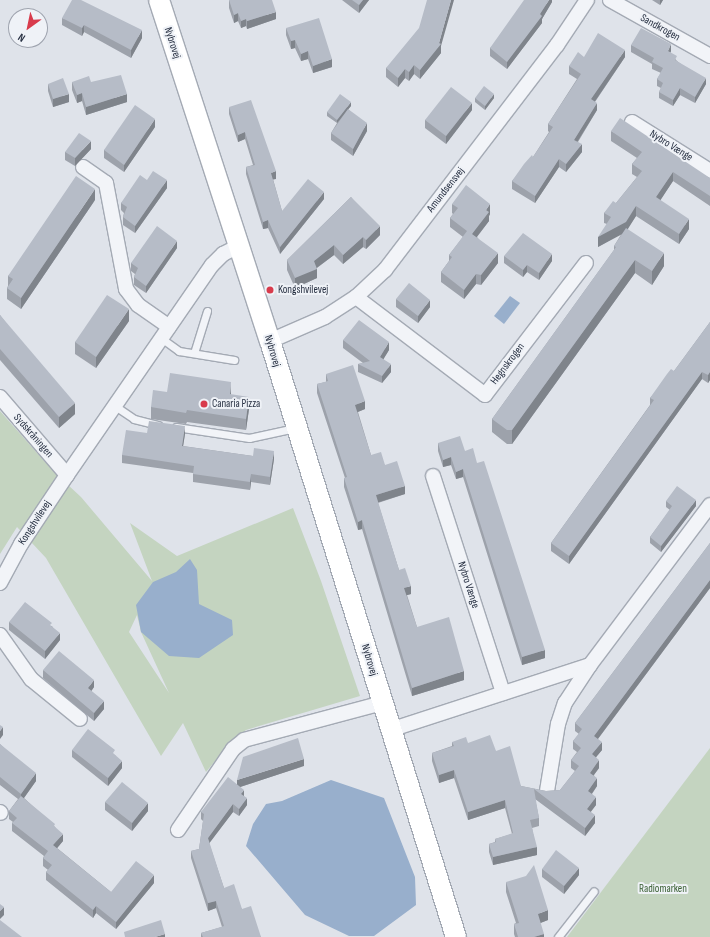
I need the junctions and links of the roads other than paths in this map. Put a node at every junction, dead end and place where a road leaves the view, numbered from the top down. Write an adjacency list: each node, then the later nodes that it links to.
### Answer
1 (159, 0): 8 (street, Nybrovej)
2 (587, 0): 10 (street, Amundsensvej)
3 (610, 0): 4 (street, Sandkrogen)
4 (710, 56)
5 (632, 122): 7 (street, Nybro Vænge)
6 (83, 167): 12 (street)
7 (710, 171)
8 (237, 247): 12 (street, Kongshvilevej); 14 (street, Nybrovej)
9 (586, 263): 10 (street, Hegnskrogen)
10 (356, 297): 14 (street, Amundsensvej)
11 (207, 311): 15 (lane)
12 (169, 327): 13 (street, Kongshvilevej)
13 (161, 338): 15 (lane); 18 (street, Kongshvilevej)
14 (270, 341): 19 (street, Nybrovej)
15 (194, 353): 16 (lane)
16 (234, 360)
17 (0, 397): 20 (street, Sydskråningen)
18 (116, 406): 19 (lane); 20 (street, Kongshvilevej)
19 (295, 428): 27 (street, Nybrovej)
20 (67, 475): 23 (street, Kongshvilevej)
21 (433, 476): 26 (street, Nybro Vænge)
22 (710, 505): 25 (street)
23 (0, 583)
24 (0, 635): 28 (street)
25 (590, 665): 26 (street); 30 (street)
26 (503, 693): 29 (street)
27 (382, 703): 29 (street, Nybrovej); 31 (street)
28 (80, 719)
29 (390, 730): 33 (street, Nybrovej)
30 (547, 791)
31 (178, 830)
32 (594, 891): 34 (lane)
33 (456, 937)
34 (558, 937)

